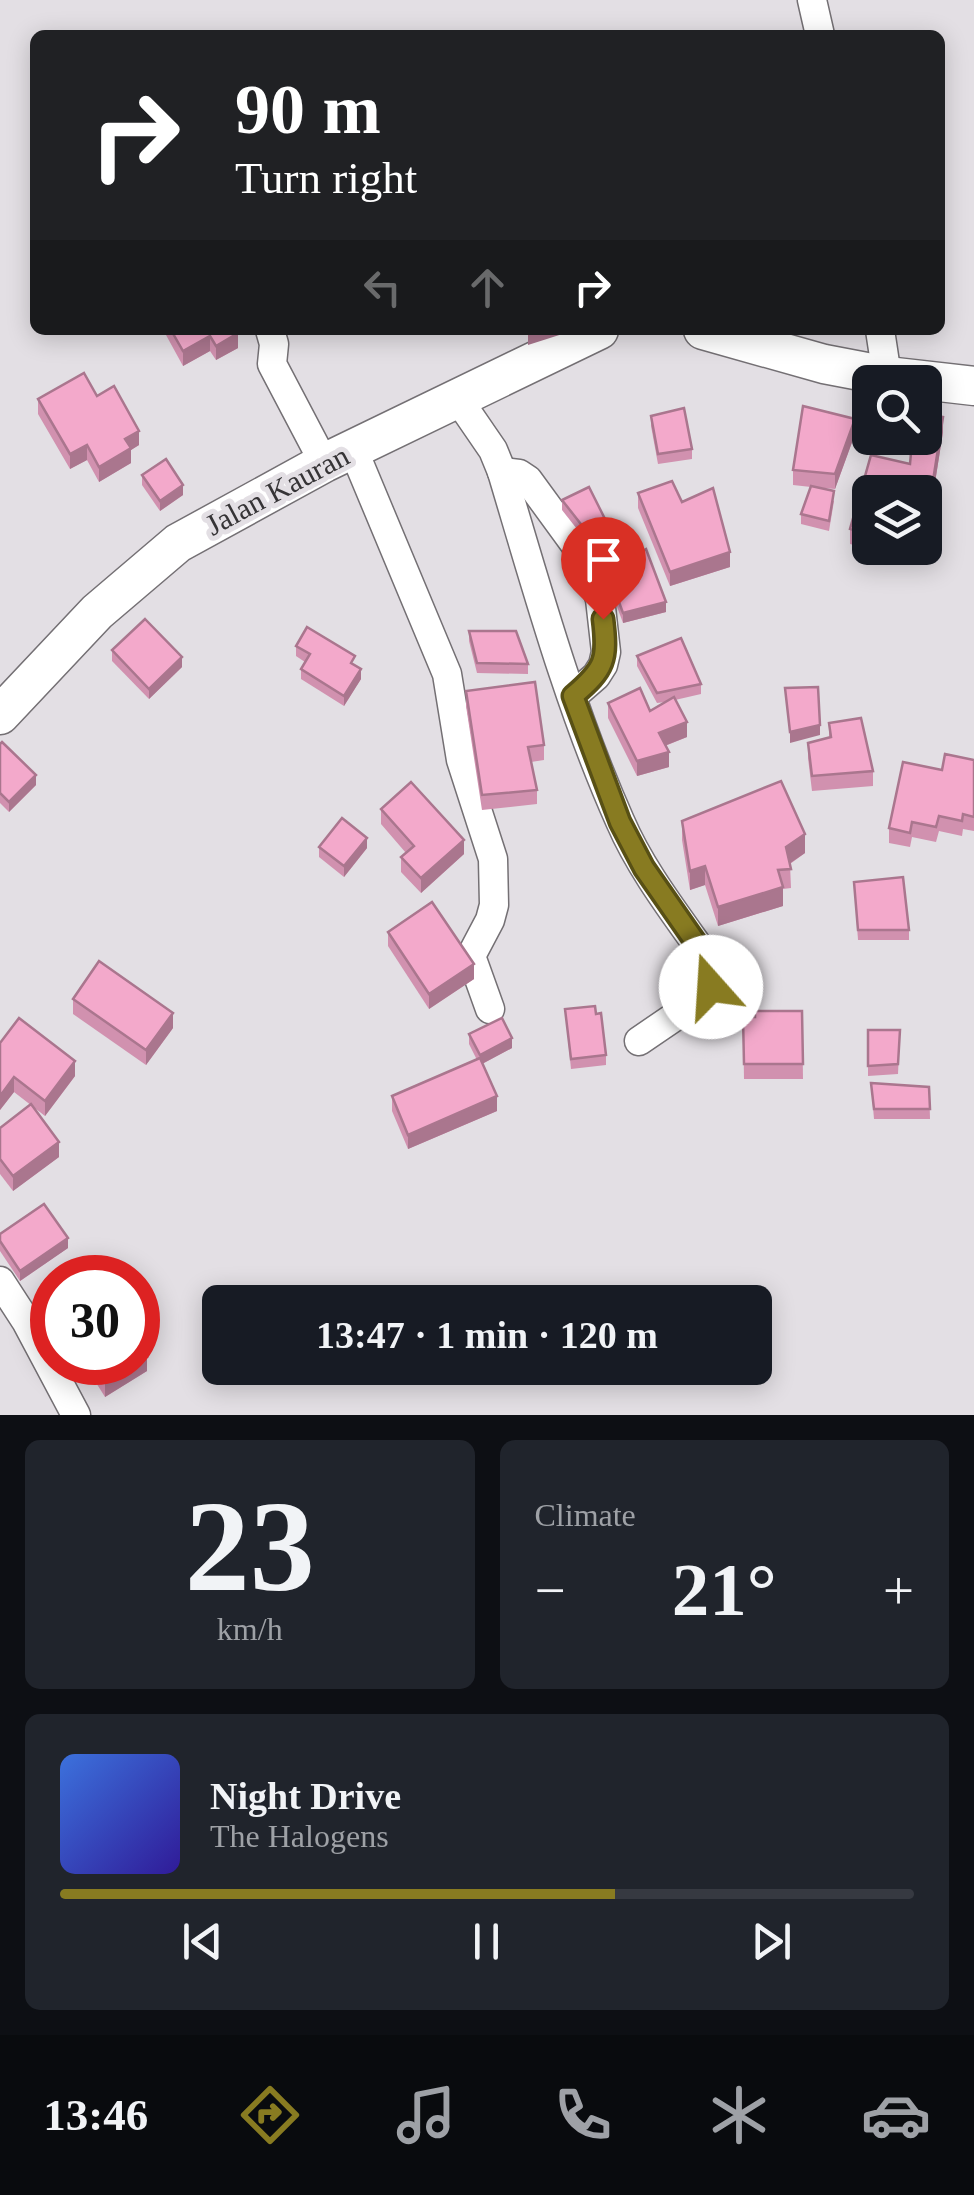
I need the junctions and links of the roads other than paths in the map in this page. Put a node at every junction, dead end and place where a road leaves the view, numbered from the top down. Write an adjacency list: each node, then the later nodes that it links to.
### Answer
1 (812, 0): 2 (street)
2 (819, 30)
3 (271, 335): 12 (street)
4 (589, 335): 11 (street, Jalan Kauran)
5 (721, 335): 8 (street)
6 (881, 335): 7 (street)
7 (885, 365)
8 (852, 369)
9 (942, 382): 10 (street)
10 (974, 386)
11 (458, 399): 12 (street, Jalan Kauran); 13 (street)
12 (338, 456): 15 (street, Jalan Kauran); 16 (street)
13 (502, 472): 14 (street); 14 (street)
14 (573, 696): 17 (street)
15 (0, 715)
16 (490, 1009)
17 (639, 1041)
18 (0, 1281): 19 (street)
19 (76, 1415)

